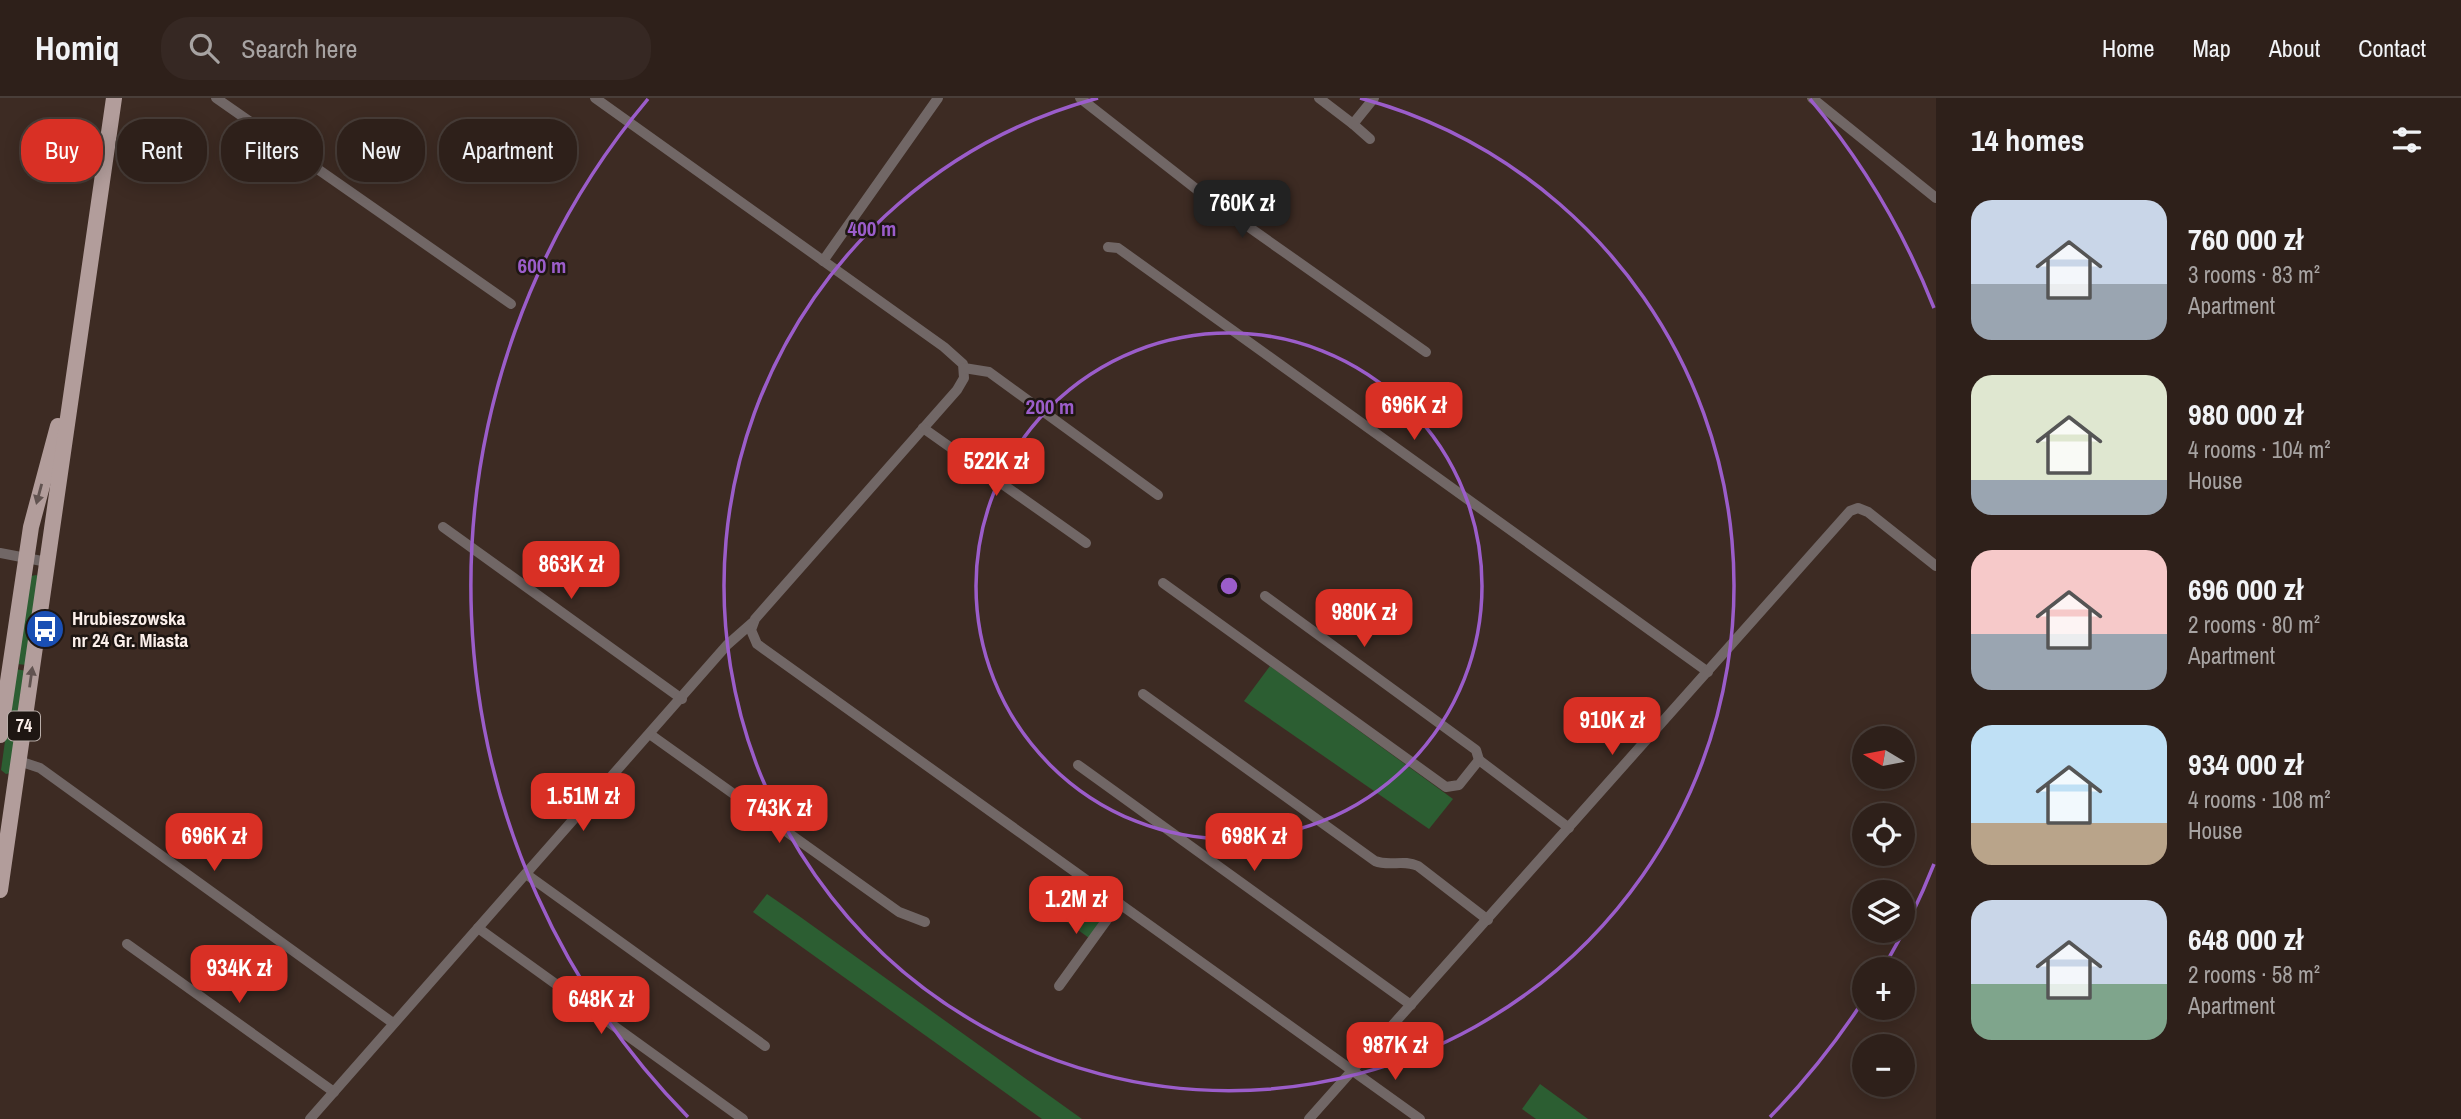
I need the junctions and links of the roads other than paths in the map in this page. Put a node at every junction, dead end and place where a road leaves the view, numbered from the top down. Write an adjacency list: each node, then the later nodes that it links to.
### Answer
1 (114, 98): 16 (main road, 74)
2 (216, 98): 14 (street)
3 (595, 98): 13 (street)
4 (938, 98): 13 (street)
5 (1080, 98): 15 (street)
6 (1319, 98): 9 (street)
7 (1374, 98): 9 (street)
8 (1812, 98): 11 (street)
9 (1353, 124): 10 (street)
10 (1370, 139)
11 (1936, 198)
12 (1108, 247): 29 (street)
13 (823, 261): 17 (street)
14 (511, 304)
15 (1426, 352)
16 (76, 359): 23 (main road, 74, one-way to 23); 24 (main road, 74)
17 (964, 368): 18 (street); 19 (street)
18 (923, 428): 21 (street); 28 (street)
19 (1157, 495)
20 (443, 527): 31 (street)
21 (1086, 543)
22 (0, 553): 23 (street)
23 (26, 554): 24 (street); 32 (main road, 74)
24 (48, 557): 35 (main road, 74, one-way to 24)
25 (1936, 566): 29 (street)
26 (1163, 583): 34 (street)
27 (1265, 596): 34 (street)
28 (752, 623): 31 (street); 40 (street)
29 (1707, 672): 37 (street)
30 (1143, 694): 41 (street)
31 (682, 699): 33 (street)
32 (0, 735)
33 (651, 735): 38 (street); 42 (street)
34 (1479, 760): 37 (street)
35 (19, 761): 39 (main road, 74); 47 (street)
36 (1078, 765): 46 (street)
37 (1569, 828): 41 (street)
38 (526, 874): 43 (street); 48 (street)
39 (0, 890)
40 (1119, 903): 45 (street); 49 (street)
41 (1488, 920): 46 (street)
42 (925, 922)
43 (478, 928): 47 (street); 52 (street)
44 (127, 944): 50 (street)
45 (1059, 986)
46 (1411, 1005): 49 (street)
47 (393, 1023): 50 (street)
48 (765, 1046)
49 (1352, 1071): 53 (street); 54 (street)
50 (334, 1092): 51 (street)
51 (310, 1119)
52 (743, 1119)
53 (1309, 1119)
54 (1420, 1119)

